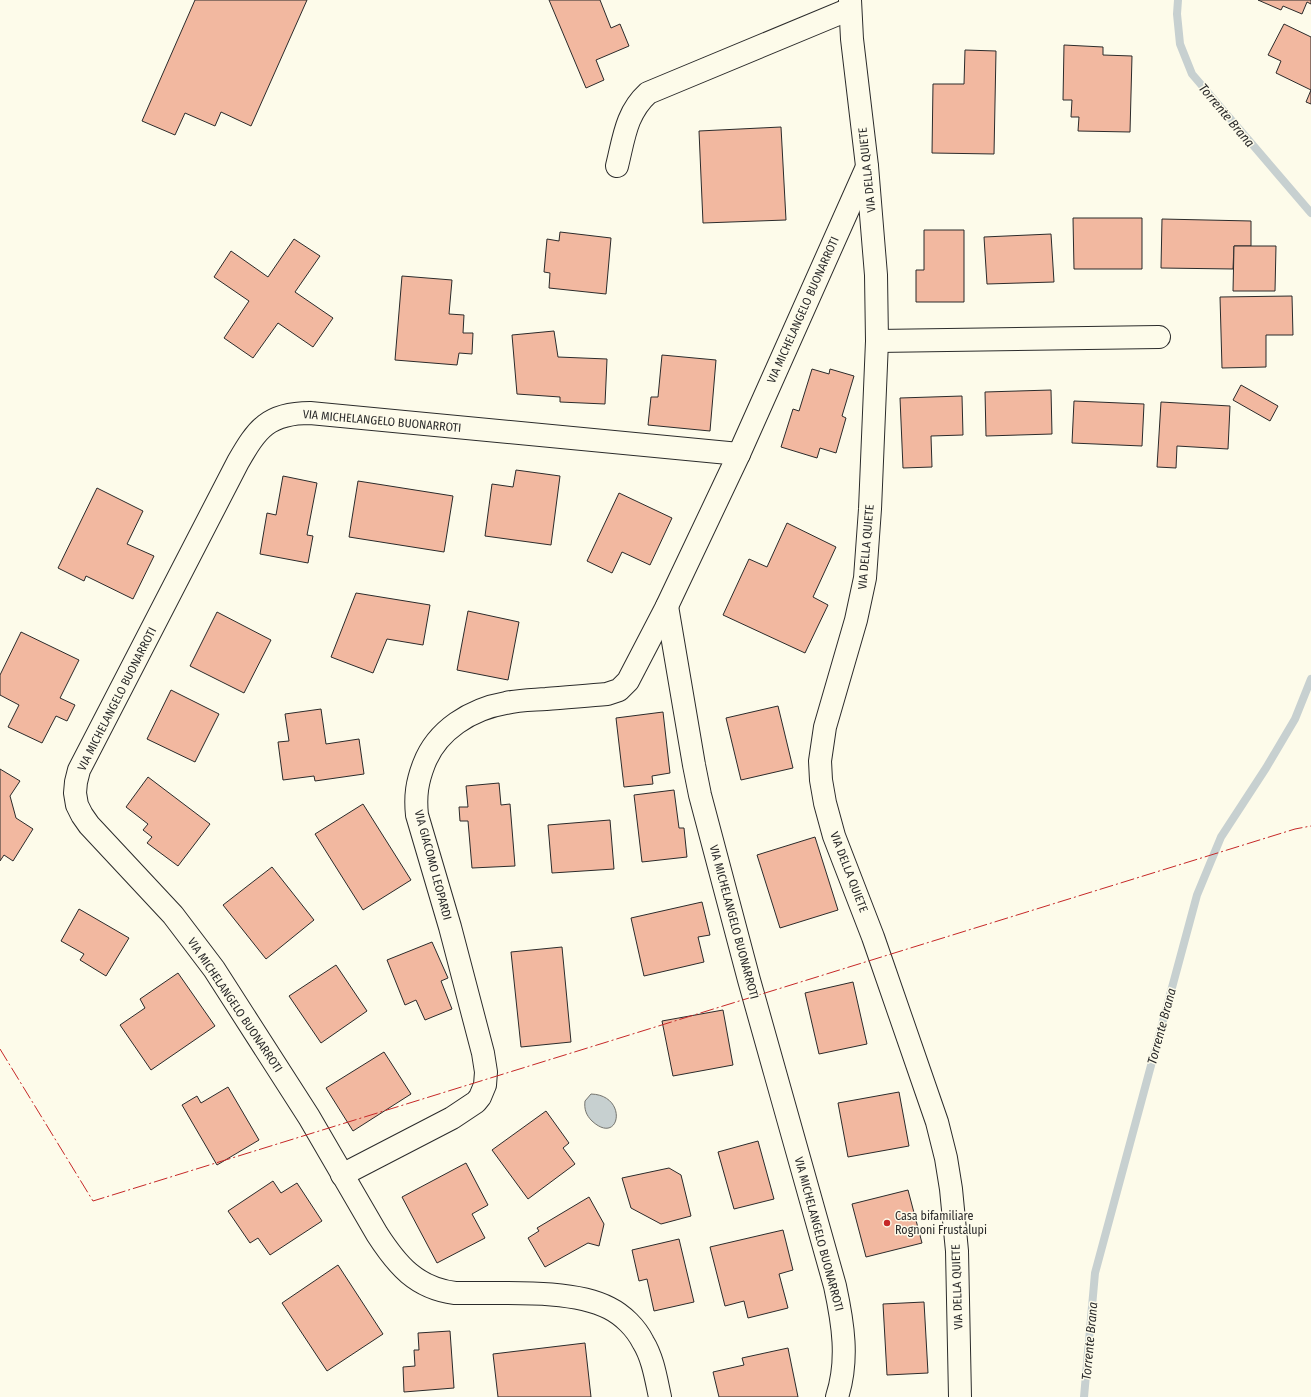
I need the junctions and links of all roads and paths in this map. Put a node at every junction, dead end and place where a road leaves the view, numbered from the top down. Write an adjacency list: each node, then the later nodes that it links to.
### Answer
1 (850, 5): 2 (street); 3 (street, VIA DELLA QUIETE)
2 (617, 166)
3 (867, 166): 5 (street, VIA DELLA QUIETE); 6 (street, VIA MICHELANGELO BUONARROTI)
4 (1159, 337): 5 (street)
5 (877, 341): 11 (street, VIA DELLA QUIETE)
6 (739, 454): 7 (street, VIA MICHELANGELO BUONARROTI); 8 (street, VIA MICHELANGELO BUONARROTI)
7 (667, 606): 8 (street, VIA GIACOMO LEOPARDI); 10 (street, VIA MICHELANGELO BUONARROTI)
8 (342, 1175): 9 (street, VIA MICHELANGELO BUONARROTI)
9 (660, 1397)
10 (837, 1397)
11 (960, 1397)

